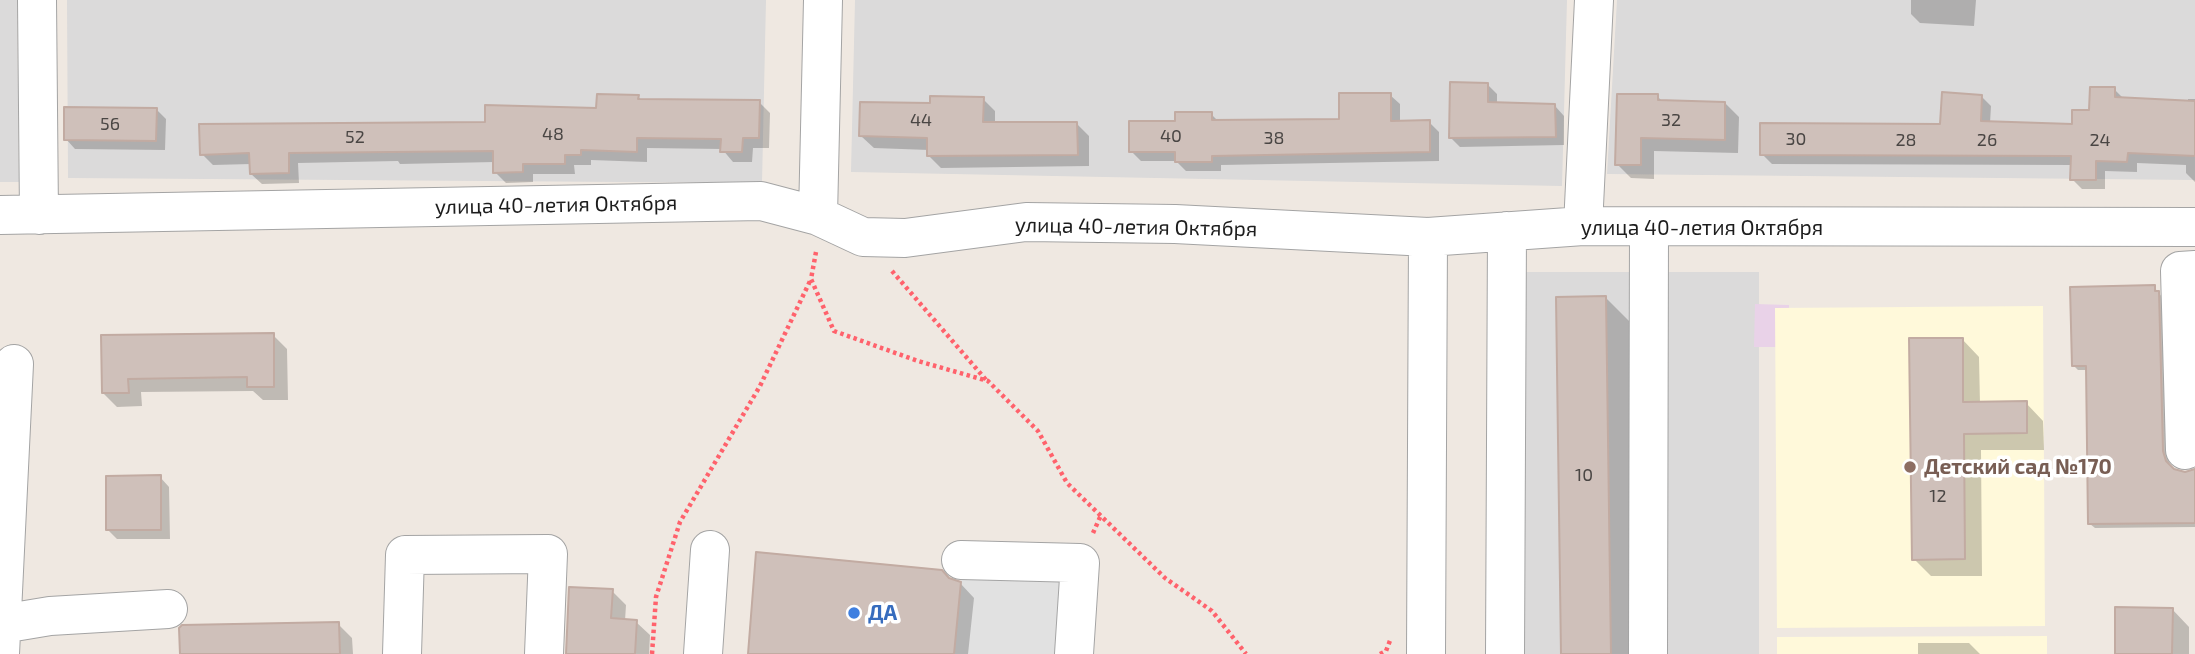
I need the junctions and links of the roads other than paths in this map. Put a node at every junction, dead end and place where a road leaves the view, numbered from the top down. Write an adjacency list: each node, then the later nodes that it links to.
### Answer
1 (37, 0): 5 (street)
2 (823, 0): 6 (street)
3 (1594, 0): 7 (street)
4 (0, 215): 5 (street, улица 40-летия Октября)
5 (39, 215): 6 (street, улица 40-летия Октября)
6 (818, 216): 11 (street, улица 40-летия Октября)
7 (1583, 226): 9 (street, улица 40-летия Октября); 10 (street, улица 40-летия Октября)
8 (2195, 227): 9 (street, улица 40-летия Октября)
9 (1649, 229): 25 (street)
10 (1507, 231): 11 (street, улица 40-летия Октября); 24 (street)
11 (1429, 237): 23 (street)
12 (2195, 270): 14 (street)
13 (14, 364): 18 (street)
14 (2185, 450)
15 (710, 550): 21 (street)
16 (961, 560): 22 (street)
17 (168, 609): 18 (street)
18 (1, 639)
19 (402, 654): 20 (street)
20 (544, 654)
21 (703, 654)
22 (1074, 654)
23 (1426, 654)
24 (1505, 654)
25 (1648, 654)

